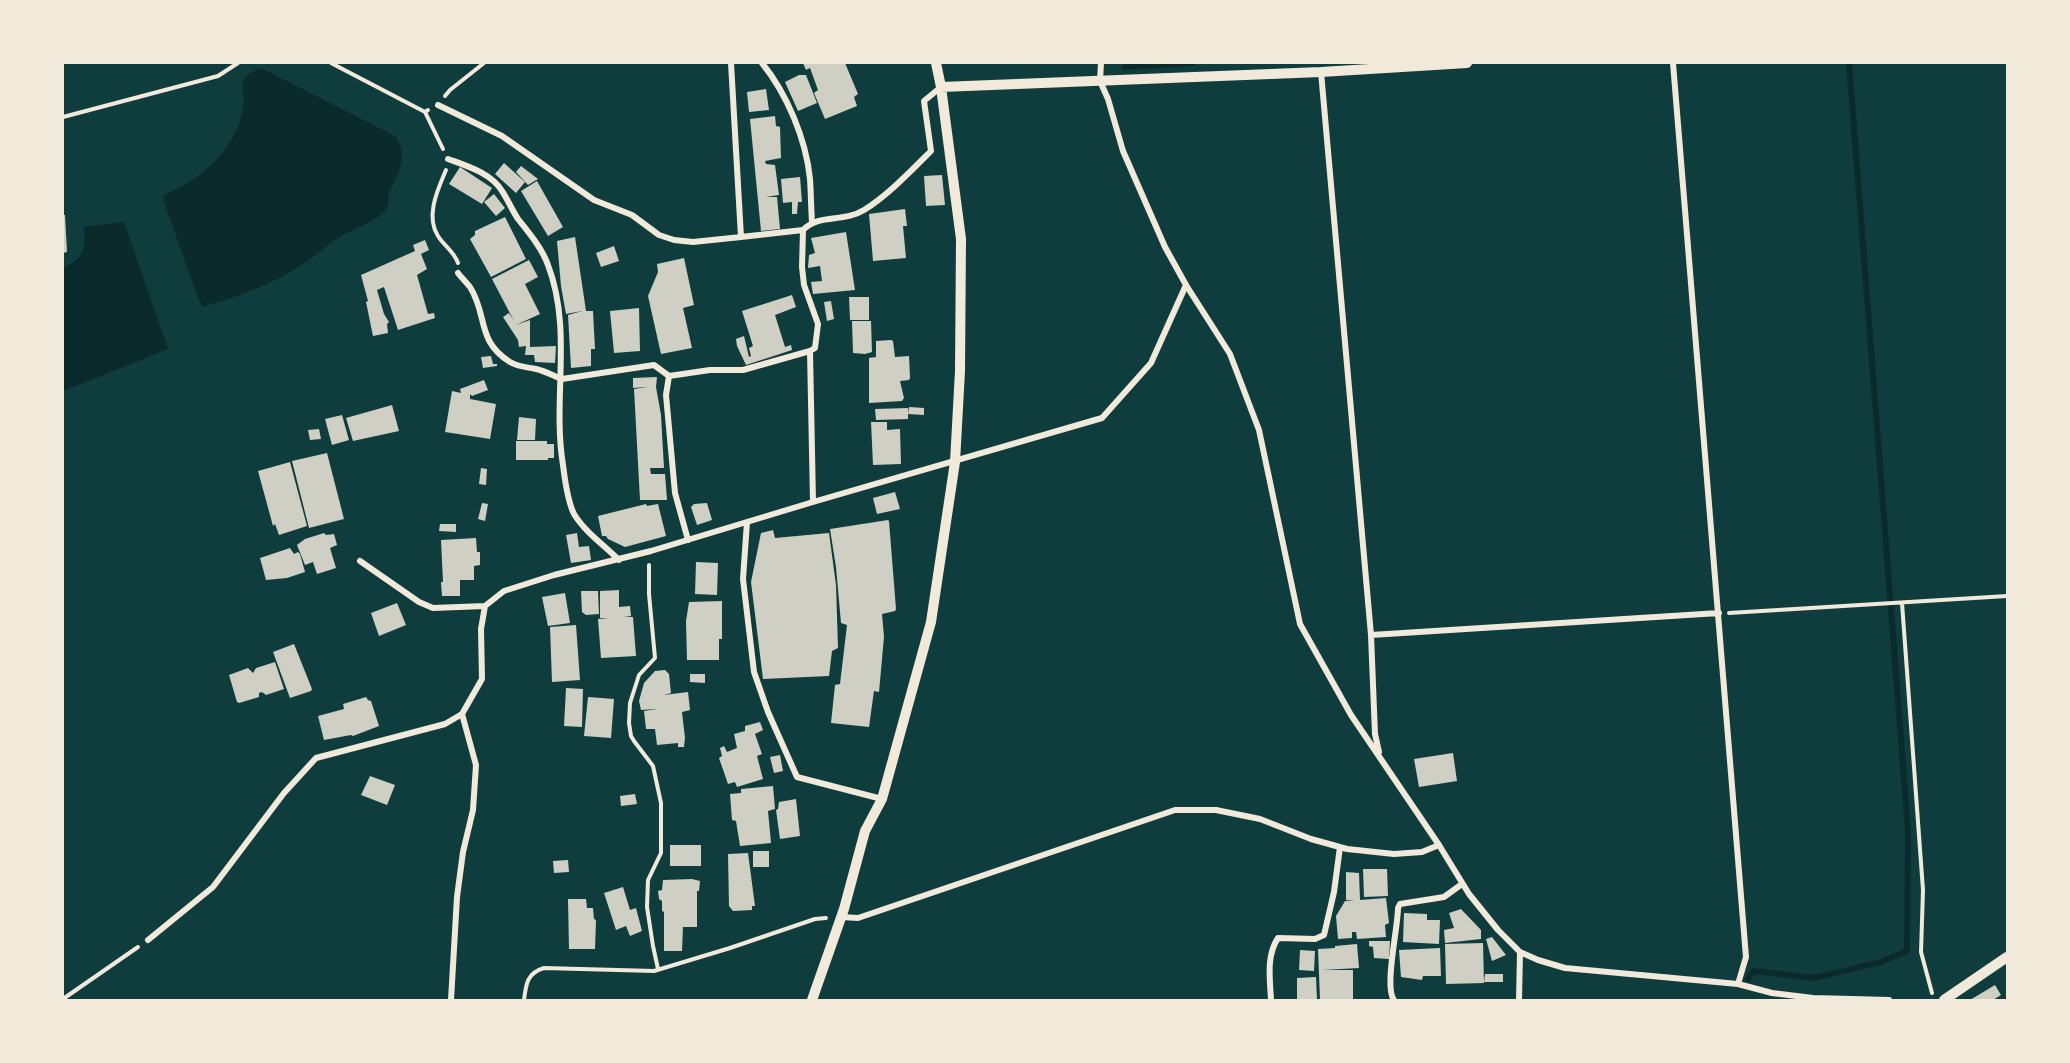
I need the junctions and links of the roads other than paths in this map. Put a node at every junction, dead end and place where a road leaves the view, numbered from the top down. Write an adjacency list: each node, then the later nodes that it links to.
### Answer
1 (731, 63): 14 (street)
2 (762, 63): 12 (street)
3 (936, 63): 9 (street)
4 (1101, 63): 8 (street)
5 (1467, 63): 7 (street)
6 (1673, 63): 27 (street)
7 (1321, 72): 8 (street); 28 (street)
8 (1100, 81): 9 (street); 16 (street)
9 (941, 87): 12 (street); 20 (street)
10 (438, 105): 14 (street)
11 (448, 159): 19 (street)
12 (812, 222): 13 (street)
13 (803, 230): 14 (street); 17 (street)
14 (741, 237)
15 (458, 273): 19 (street)
16 (1186, 285): 20 (street); 30 (street)
17 (810, 351): 18 (street); 21 (street)
18 (669, 376): 19 (street); 23 (street)
19 (562, 379): 24 (street)
20 (955, 462): 21 (street); 31 (street)
21 (813, 502): 22 (street)
22 (747, 522): 23 (street); 31 (street)
23 (688, 540): 24 (street)
24 (619, 560): 26 (street)
25 (360, 561): 26 (street)
26 (485, 606): 29 (street)
27 (1719, 614): 28 (street); 39 (street)
28 (1371, 634): 30 (street)
29 (462, 714): 36 (street); 40 (street)
30 (1380, 756): 32 (street)
31 (882, 799): 35 (street)
32 (1439, 845): 33 (street); 34 (street)
33 (1340, 847): 35 (street); 42 (street)
34 (1462, 884): 37 (street); 43 (street)
35 (842, 917): 41 (street)
36 (148, 940)
37 (1520, 952): 39 (street); 44 (street)
38 (2007, 957): 46 (street)
39 (1738, 984): 45 (street)
40 (452, 1000)
41 (812, 1000)
42 (1271, 1000)
43 (1395, 1000)
44 (1519, 1000)
45 (1889, 1000)
46 (1944, 1000)

